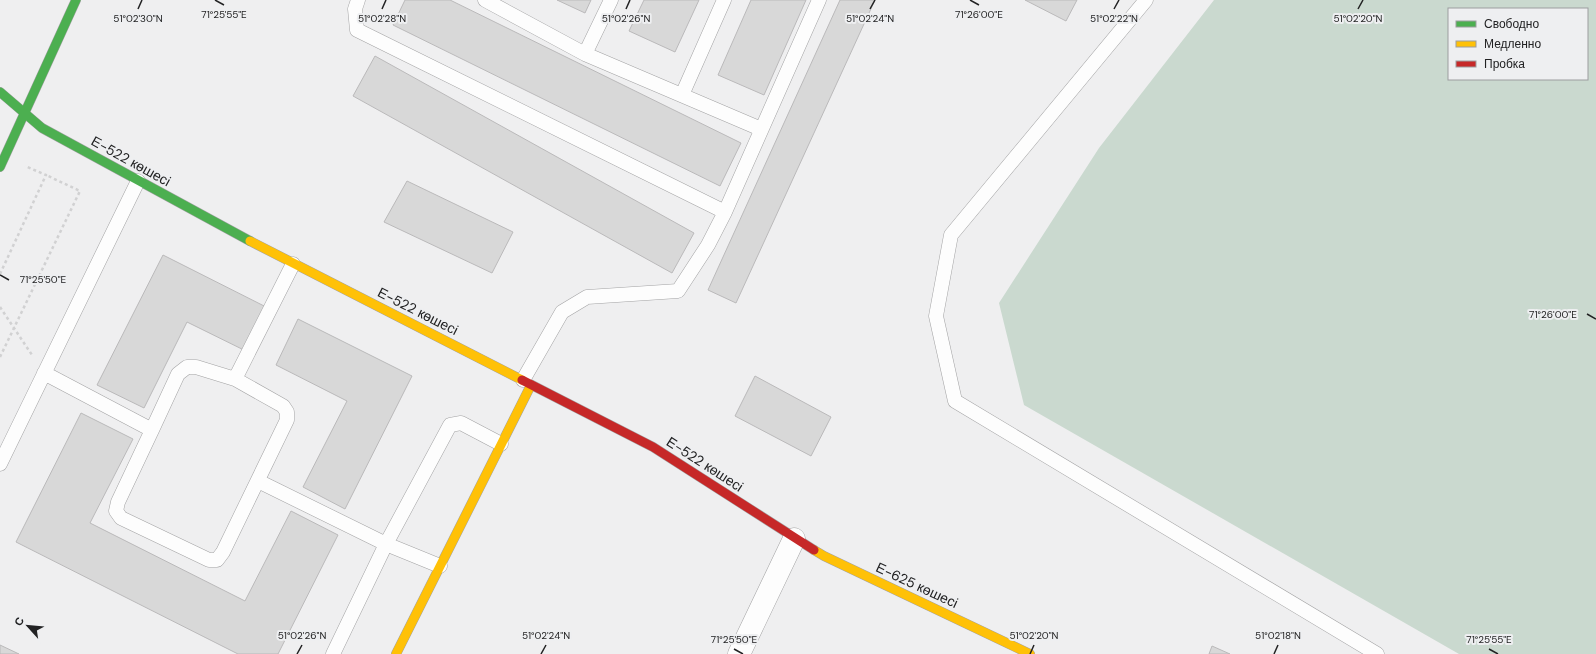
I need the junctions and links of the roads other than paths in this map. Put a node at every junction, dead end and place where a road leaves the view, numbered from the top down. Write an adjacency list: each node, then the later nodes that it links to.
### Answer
1 (76, 0): 12 (street)
2 (358, 0): 16 (lane)
3 (485, 0): 8 (lane)
4 (611, 0): 9 (lane)
5 (724, 0): 11 (lane)
6 (819, 0): 13 (lane)
7 (1146, 0): 32 (lane)
8 (506, 5): 9 (lane)
9 (585, 54): 11 (lane)
10 (0, 92): 12 (street, Е-522 көшесі)
11 (682, 95): 13 (lane)
12 (25, 114): 14 (street); 15 (street, Е-522 көшесі)
13 (761, 129): 16 (lane)
14 (0, 167)
15 (138, 181): 17 (street, Е-522 көшесі); 18 (lane)
16 (725, 212): 20 (lane)
17 (293, 264): 19 (lane); 20 (street, Е-522 көшесі)
18 (44, 373): 21 (lane); 23 (lane)
19 (235, 379): 21 (lane); 24 (lane)
20 (527, 383): 22 (street); 25 (street, Е-522 көшесі)
21 (152, 430): 24 (lane)
22 (501, 444): 26 (lane); 27 (street)
23 (0, 464)
24 (258, 481): 26 (lane)
25 (794, 539): 30 (street); 31 (street, Е-625 көшесі)
26 (386, 544): 27 (lane); 28 (lane)
27 (440, 566): 29 (street)
28 (333, 654)
29 (396, 654)
30 (739, 654)
31 (1030, 654)
32 (1377, 654)

